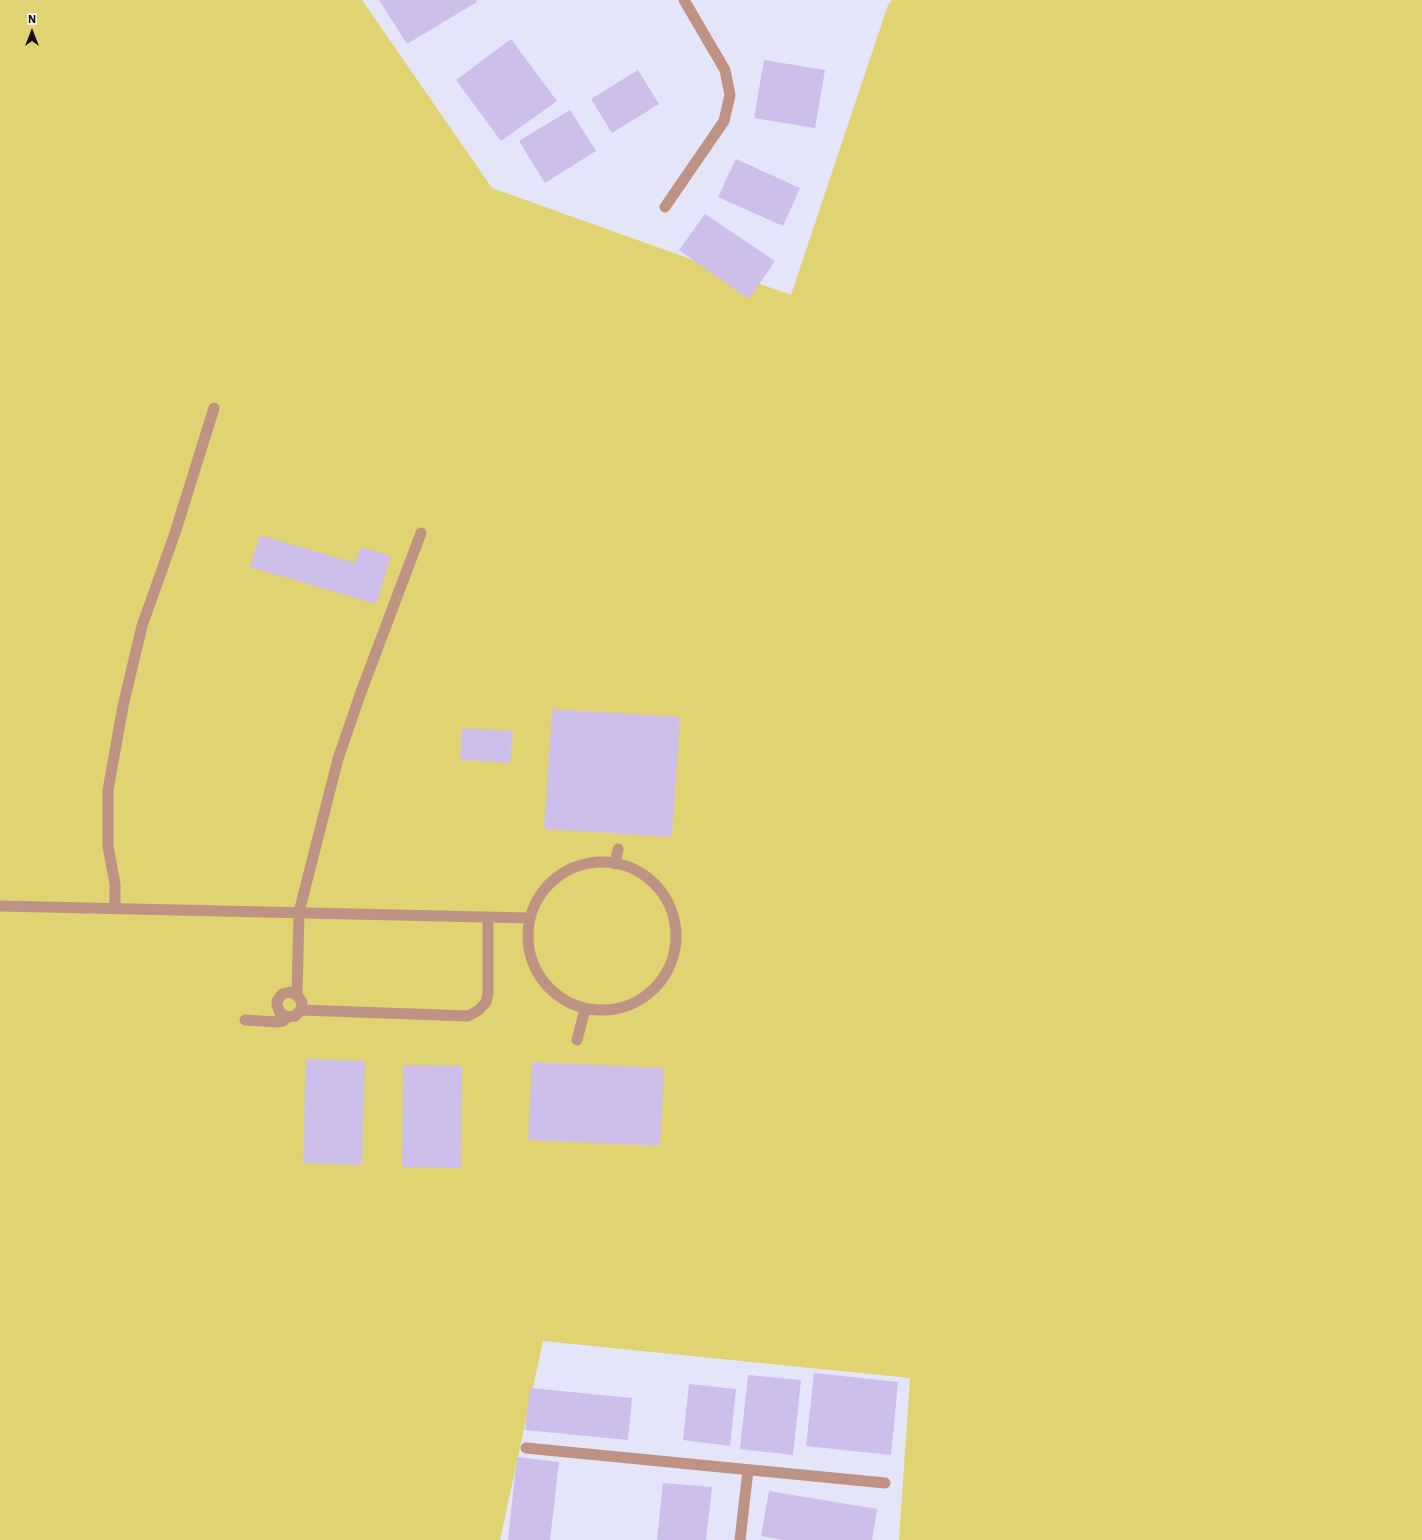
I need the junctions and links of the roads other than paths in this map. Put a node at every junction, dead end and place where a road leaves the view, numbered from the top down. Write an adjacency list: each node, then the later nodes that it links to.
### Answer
1 (684, 0): 2 (street)
2 (665, 207)
3 (214, 408): 8 (street)
4 (422, 532): 9 (street)
5 (618, 849): 6 (street)
6 (615, 864): 11 (street); 13 (street)
7 (0, 906): 8 (street)
8 (115, 909): 9 (street)
9 (299, 912): 10 (street); 12 (street)
10 (488, 917): 11 (street); 14 (street)
11 (529, 918): 13 (street)
12 (297, 995): 14 (street); 15 (street)
13 (586, 1009): 17 (street)
14 (301, 1010): 15 (street)
15 (287, 1017): 16 (street)
16 (245, 1020)
17 (577, 1040)
18 (526, 1448): 19 (street)
19 (748, 1470): 20 (street); 21 (street)
20 (885, 1483)
21 (740, 1540)

